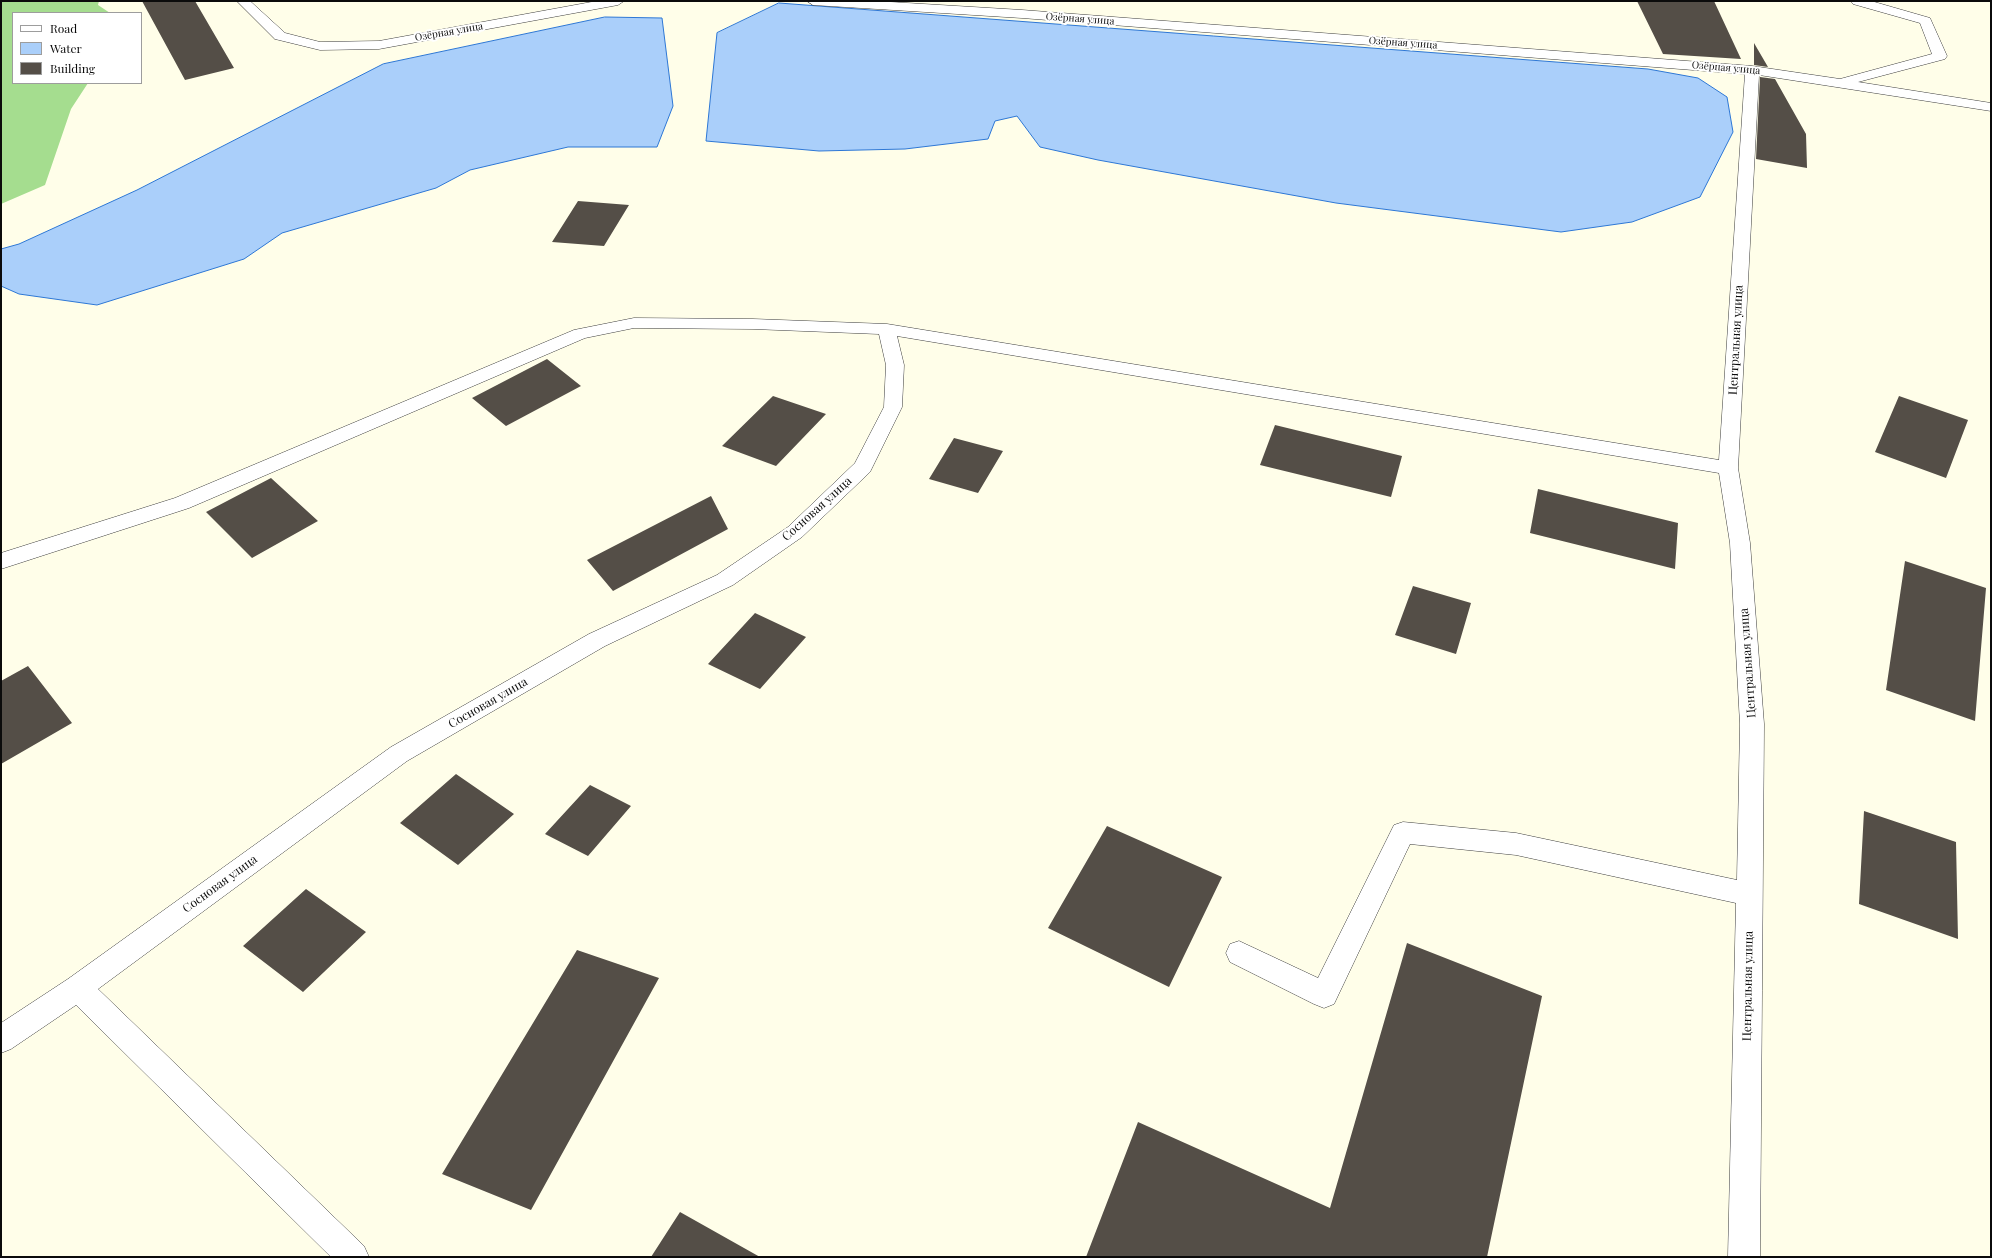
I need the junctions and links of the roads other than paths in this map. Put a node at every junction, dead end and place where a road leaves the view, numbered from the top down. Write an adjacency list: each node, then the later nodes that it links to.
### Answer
1 (243, 1): 2 (street, Озёрная улица)
2 (618, 1)
3 (812, 1): 5 (street, Озёрная улица)
4 (1857, 1): 6 (street)
5 (1752, 70): 6 (street, Озёрная улица); 9 (street, Центральная улица)
6 (1837, 83): 7 (street, Озёрная улица)
7 (1991, 107)
8 (887, 329): 9 (street); 10 (street); 13 (street, Сосновая улица)
9 (1728, 468): 11 (street, Центральная улица)
10 (1, 561)
11 (1750, 894): 12 (street); 16 (street, Центральная улица)
12 (1239, 953)
13 (78, 988): 14 (street, Сосновая улица); 15 (street)
14 (1, 1039)
15 (353, 1257)
16 (1744, 1257)

